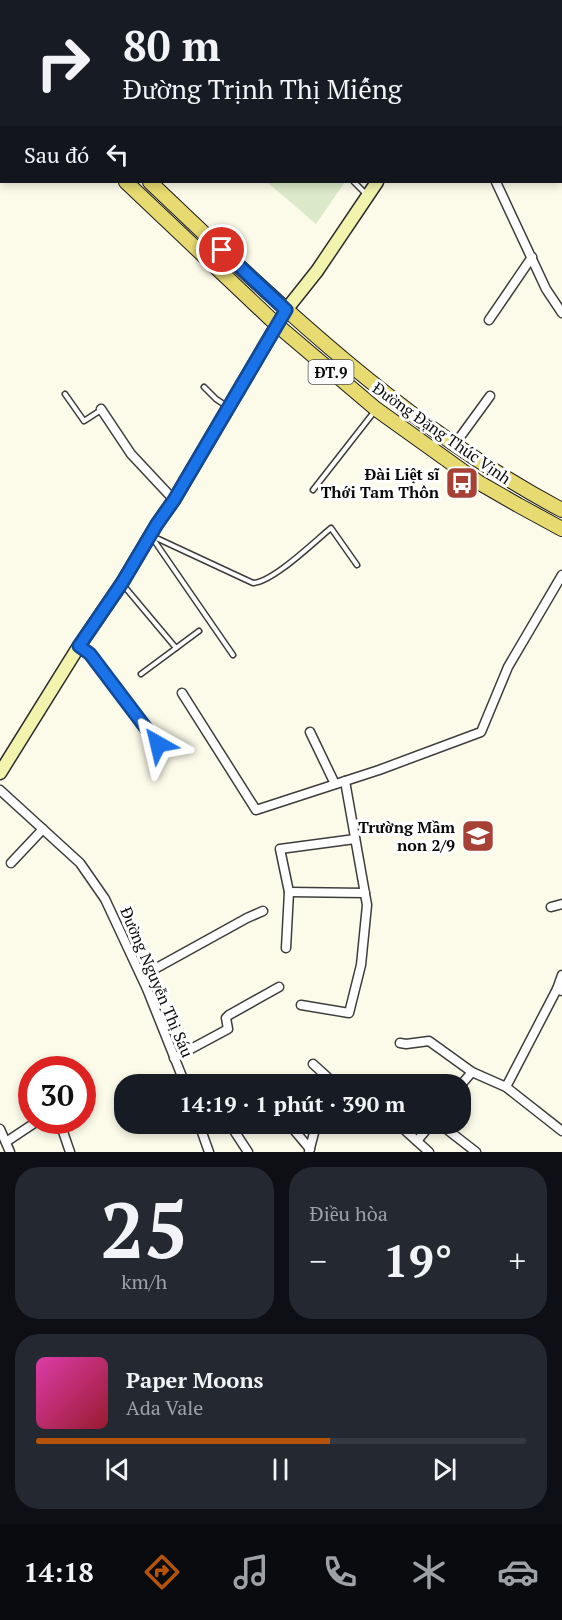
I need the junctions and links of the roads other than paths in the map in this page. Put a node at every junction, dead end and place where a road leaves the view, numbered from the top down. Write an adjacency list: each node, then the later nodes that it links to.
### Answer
1 (127, 183): 11 (main road, Đường Đặng Thúc Vịnh / ĐT.9)
2 (357, 183): 6 (lane)
3 (376, 183): 6 (main road)
4 (496, 183): 7 (street)
5 (155, 184): 8 (main road, Đường Đặng Thúc Vịnh / ĐT.9)
6 (368, 196): 8 (main road)
7 (532, 257): 9 (street); 10 (street)
8 (286, 310): 11 (main road); 18 (main road, Đường Đặng Thúc Vịnh / ĐT.9)
9 (562, 313)
10 (489, 320)
11 (277, 326): 15 (main road); 17 (main road, Đường Đặng Thúc Vịnh / ĐT.9)
12 (204, 387): 15 (lane)
13 (65, 394): 16 (lane)
14 (490, 396): 18 (street)
15 (228, 408): 20 (main road)
16 (101, 409): 20 (street)
17 (376, 409): 19 (lane); 22 (main road, Đường Đặng Thúc Vịnh / ĐT.9)
18 (455, 444): 21 (main road, Đường Đặng Thúc Vịnh / ĐT.9)
19 (313, 490)
20 (174, 500): 23 (main road)
21 (562, 510)
22 (562, 529)
23 (151, 536): 24 (lane); 26 (main road); 30 (lane)
24 (357, 565)
25 (562, 575): 36 (street)
26 (122, 583): 28 (main road); 29 (lane)
27 (199, 631): 29 (lane)
28 (79, 646): 34 (street); 35 (main road)
29 (176, 648): 31 (lane)
30 (233, 655)
31 (141, 674)
32 (183, 693): 37 (street)
33 (310, 732): 37 (street)
34 (158, 744)
35 (0, 773)
36 (345, 781): 37 (street); 40 (street)
37 (335, 784)
38 (0, 790): 39 (street, Đường Nguyễn Thị Sáu)
39 (43, 829): 41 (street); 49 (street, Đường Nguyễn Thị Sáu)
40 (356, 839): 42 (street); 43 (street)
41 (11, 863)
42 (289, 892): 43 (street); 47 (street)
43 (365, 893): 52 (street)
44 (562, 904): 45 (street)
45 (551, 907)
46 (263, 911): 49 (street)
47 (286, 948)
48 (562, 975): 51 (street)
49 (142, 976): 54 (street, Đường Nguyễn Thị Sáu)
50 (279, 987): 54 (street)
51 (559, 990): 59 (street)
52 (301, 1005)
53 (400, 1043): 56 (street)
54 (174, 1058): 57 (street, Đường Nguyễn Thị Sáu)
55 (313, 1064): 58 (street)
56 (472, 1072): 59 (street)
57 (180, 1074)
58 (324, 1074)
59 (506, 1087): 61 (street)
60 (0, 1129): 72 (street)
61 (562, 1131)
62 (24, 1134): 72 (street)
63 (64, 1134): 74 (street)
64 (203, 1134): 75 (street)
65 (237, 1134): 76 (street)
66 (297, 1134): 73 (street)
67 (314, 1134): 73 (street)
68 (409, 1134): 71 (street)
69 (423, 1134): 71 (street)
70 (453, 1134): 78 (street)
71 (417, 1141): 77 (street)
72 (7, 1149)
73 (310, 1150)
74 (70, 1152)
75 (209, 1152)
76 (248, 1152)
77 (429, 1152)
78 (476, 1152)

